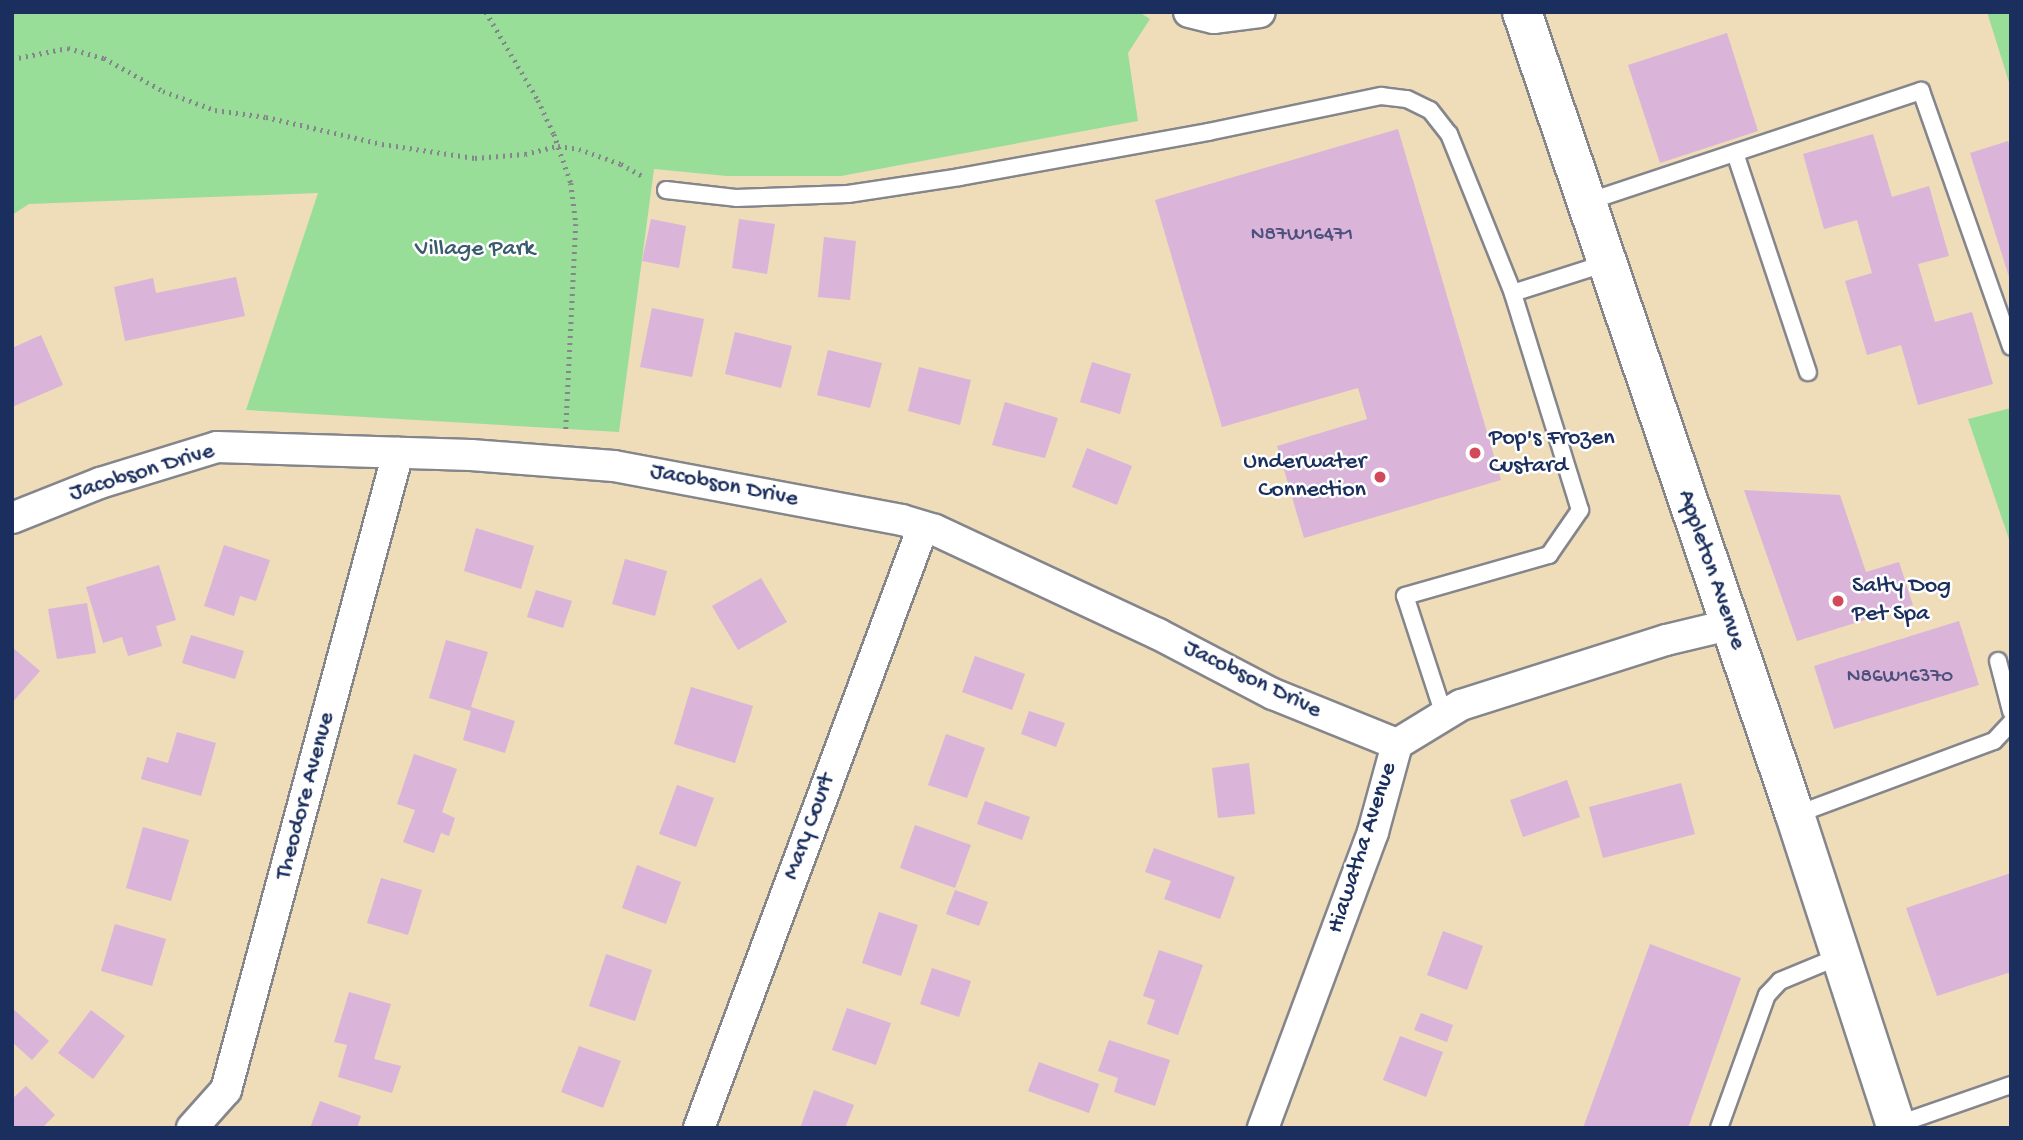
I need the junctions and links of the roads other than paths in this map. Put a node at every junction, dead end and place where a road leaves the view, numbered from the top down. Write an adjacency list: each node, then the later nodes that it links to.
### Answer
1 (1189, 12): 2 (street)
2 (1260, 12)
3 (1522, 12): 6 (main road, Appleton Avenue)
4 (1735, 153): 6 (lane); 9 (lane); 10 (lane)
5 (666, 190): 8 (lane)
6 (1587, 202): 7 (main road, Appleton Avenue)
7 (1606, 263): 8 (lane); 14 (main road, Appleton Avenue)
8 (1513, 293): 17 (lane)
9 (2011, 347)
10 (1808, 372)
11 (398, 453): 12 (street, Jacobson Drive); 13 (street, Jacobson Drive); 24 (street, Theodore Avenue)
12 (12, 517)
13 (923, 527): 19 (street, Jacobson Drive); 25 (street, Mary Court)
14 (1729, 625): 17 (street, Hiawatha Avenue); 20 (main road, Appleton Avenue)
15 (1998, 661): 16 (lane)
16 (2011, 711)
17 (1444, 715): 19 (street, Hiawatha Avenue)
18 (2011, 723): 20 (lane)
19 (1397, 744): 26 (street, Hiawatha Avenue)
20 (1795, 815): 21 (main road, Appleton Avenue)
21 (1840, 956): 23 (main road, Appleton Avenue); 27 (lane)
22 (2011, 1085): 23 (lane)
23 (1896, 1126)
24 (192, 1128)
25 (699, 1128)
26 (1263, 1128)
27 (1719, 1128)

